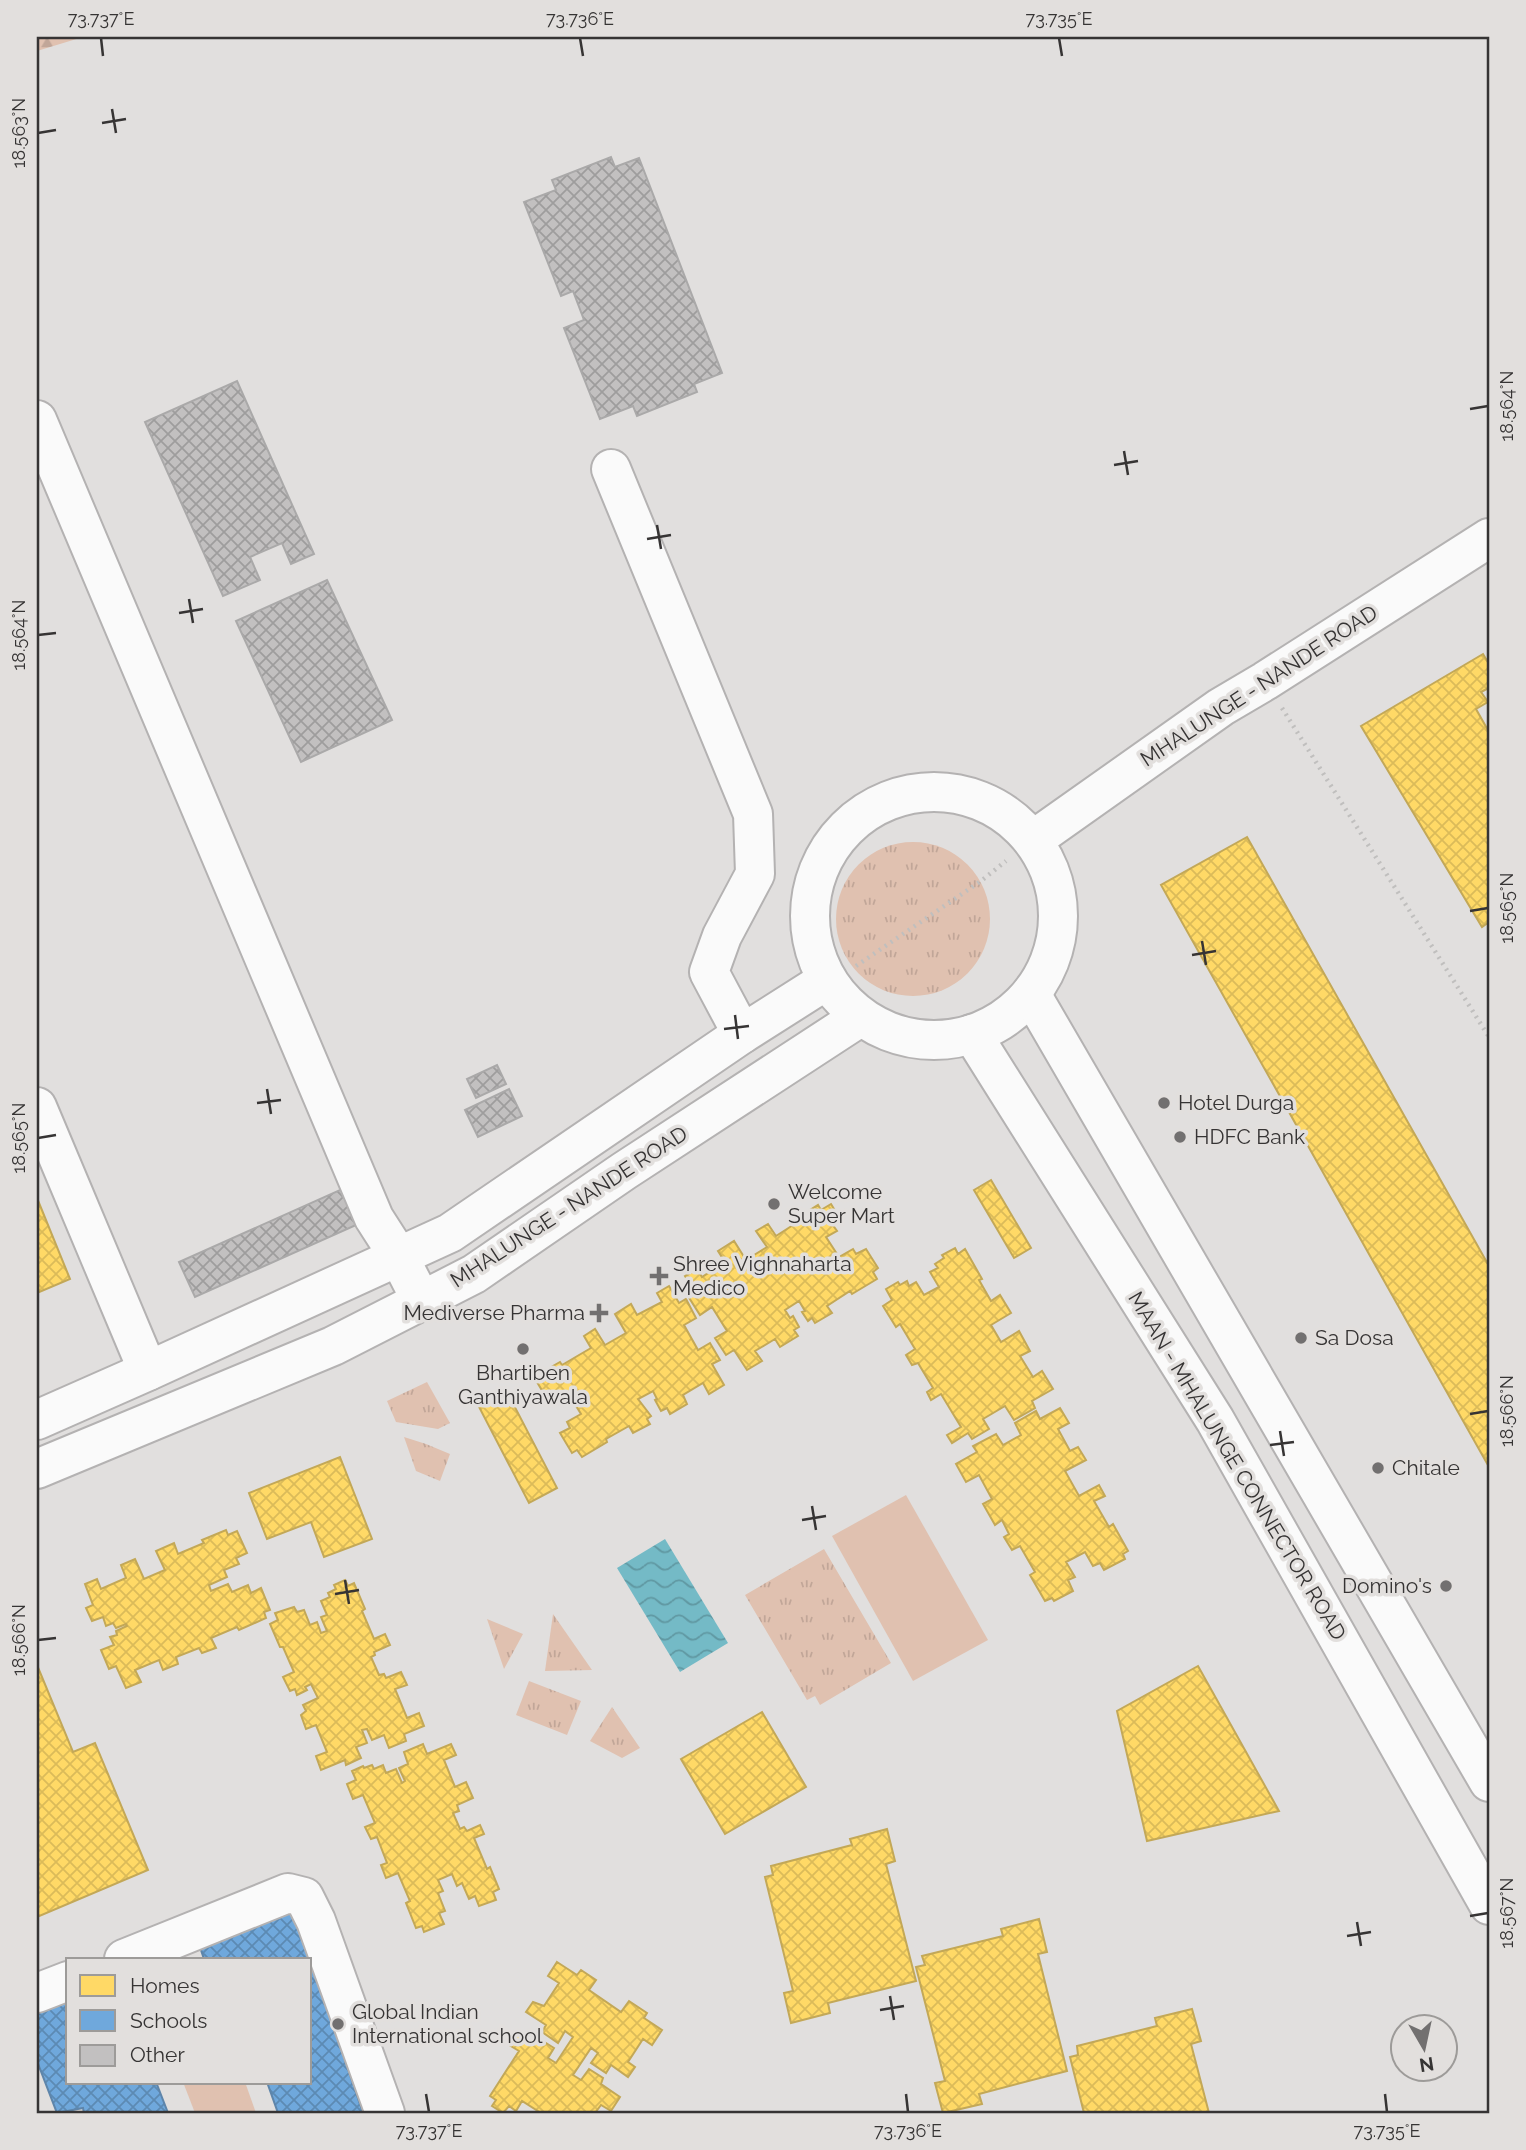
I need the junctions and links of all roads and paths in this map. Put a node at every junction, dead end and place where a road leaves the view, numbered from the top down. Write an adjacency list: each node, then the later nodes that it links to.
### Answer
1 (37, 420): 13 (main road)
2 (611, 469): 9 (main road)
3 (1489, 538): 4 (main road, MHALUNGE - NANDE ROAD)
4 (1265, 681): 5 (main road, MHALUNGE - NANDE ROAD); 11 (path)
5 (1033, 840): 6 (path); 6 (main road); 7 (main road)
6 (827, 980): 8 (main road); 9 (main road, MHALUNGE - NANDE ROAD)
7 (1031, 994): 10 (main road); 18 (main road)
8 (857, 1019): 10 (main road); 14 (main road, MHALUNGE - NANDE ROAD)
9 (742, 1034): 13 (main road, MHALUNGE - NANDE ROAD)
10 (972, 1034): 19 (main road, MAAN - MHALUNGE CONNECTOR ROAD)
11 (1489, 1037)
12 (37, 1107): 15 (main road)
13 (399, 1257): 14 (main road); 15 (main road, MHALUNGE - NANDE ROAD)
14 (421, 1300): 17 (main road, MHALUNGE - NANDE ROAD)
15 (148, 1371): 16 (main road, MHALUNGE - NANDE ROAD)
16 (37, 1420)
17 (37, 1469)
18 (1489, 1782)
19 (1489, 1905)
20 (127, 1958): 23 (main road)
21 (66, 1982): 22 (main road)
22 (37, 1993)
23 (385, 2113)

